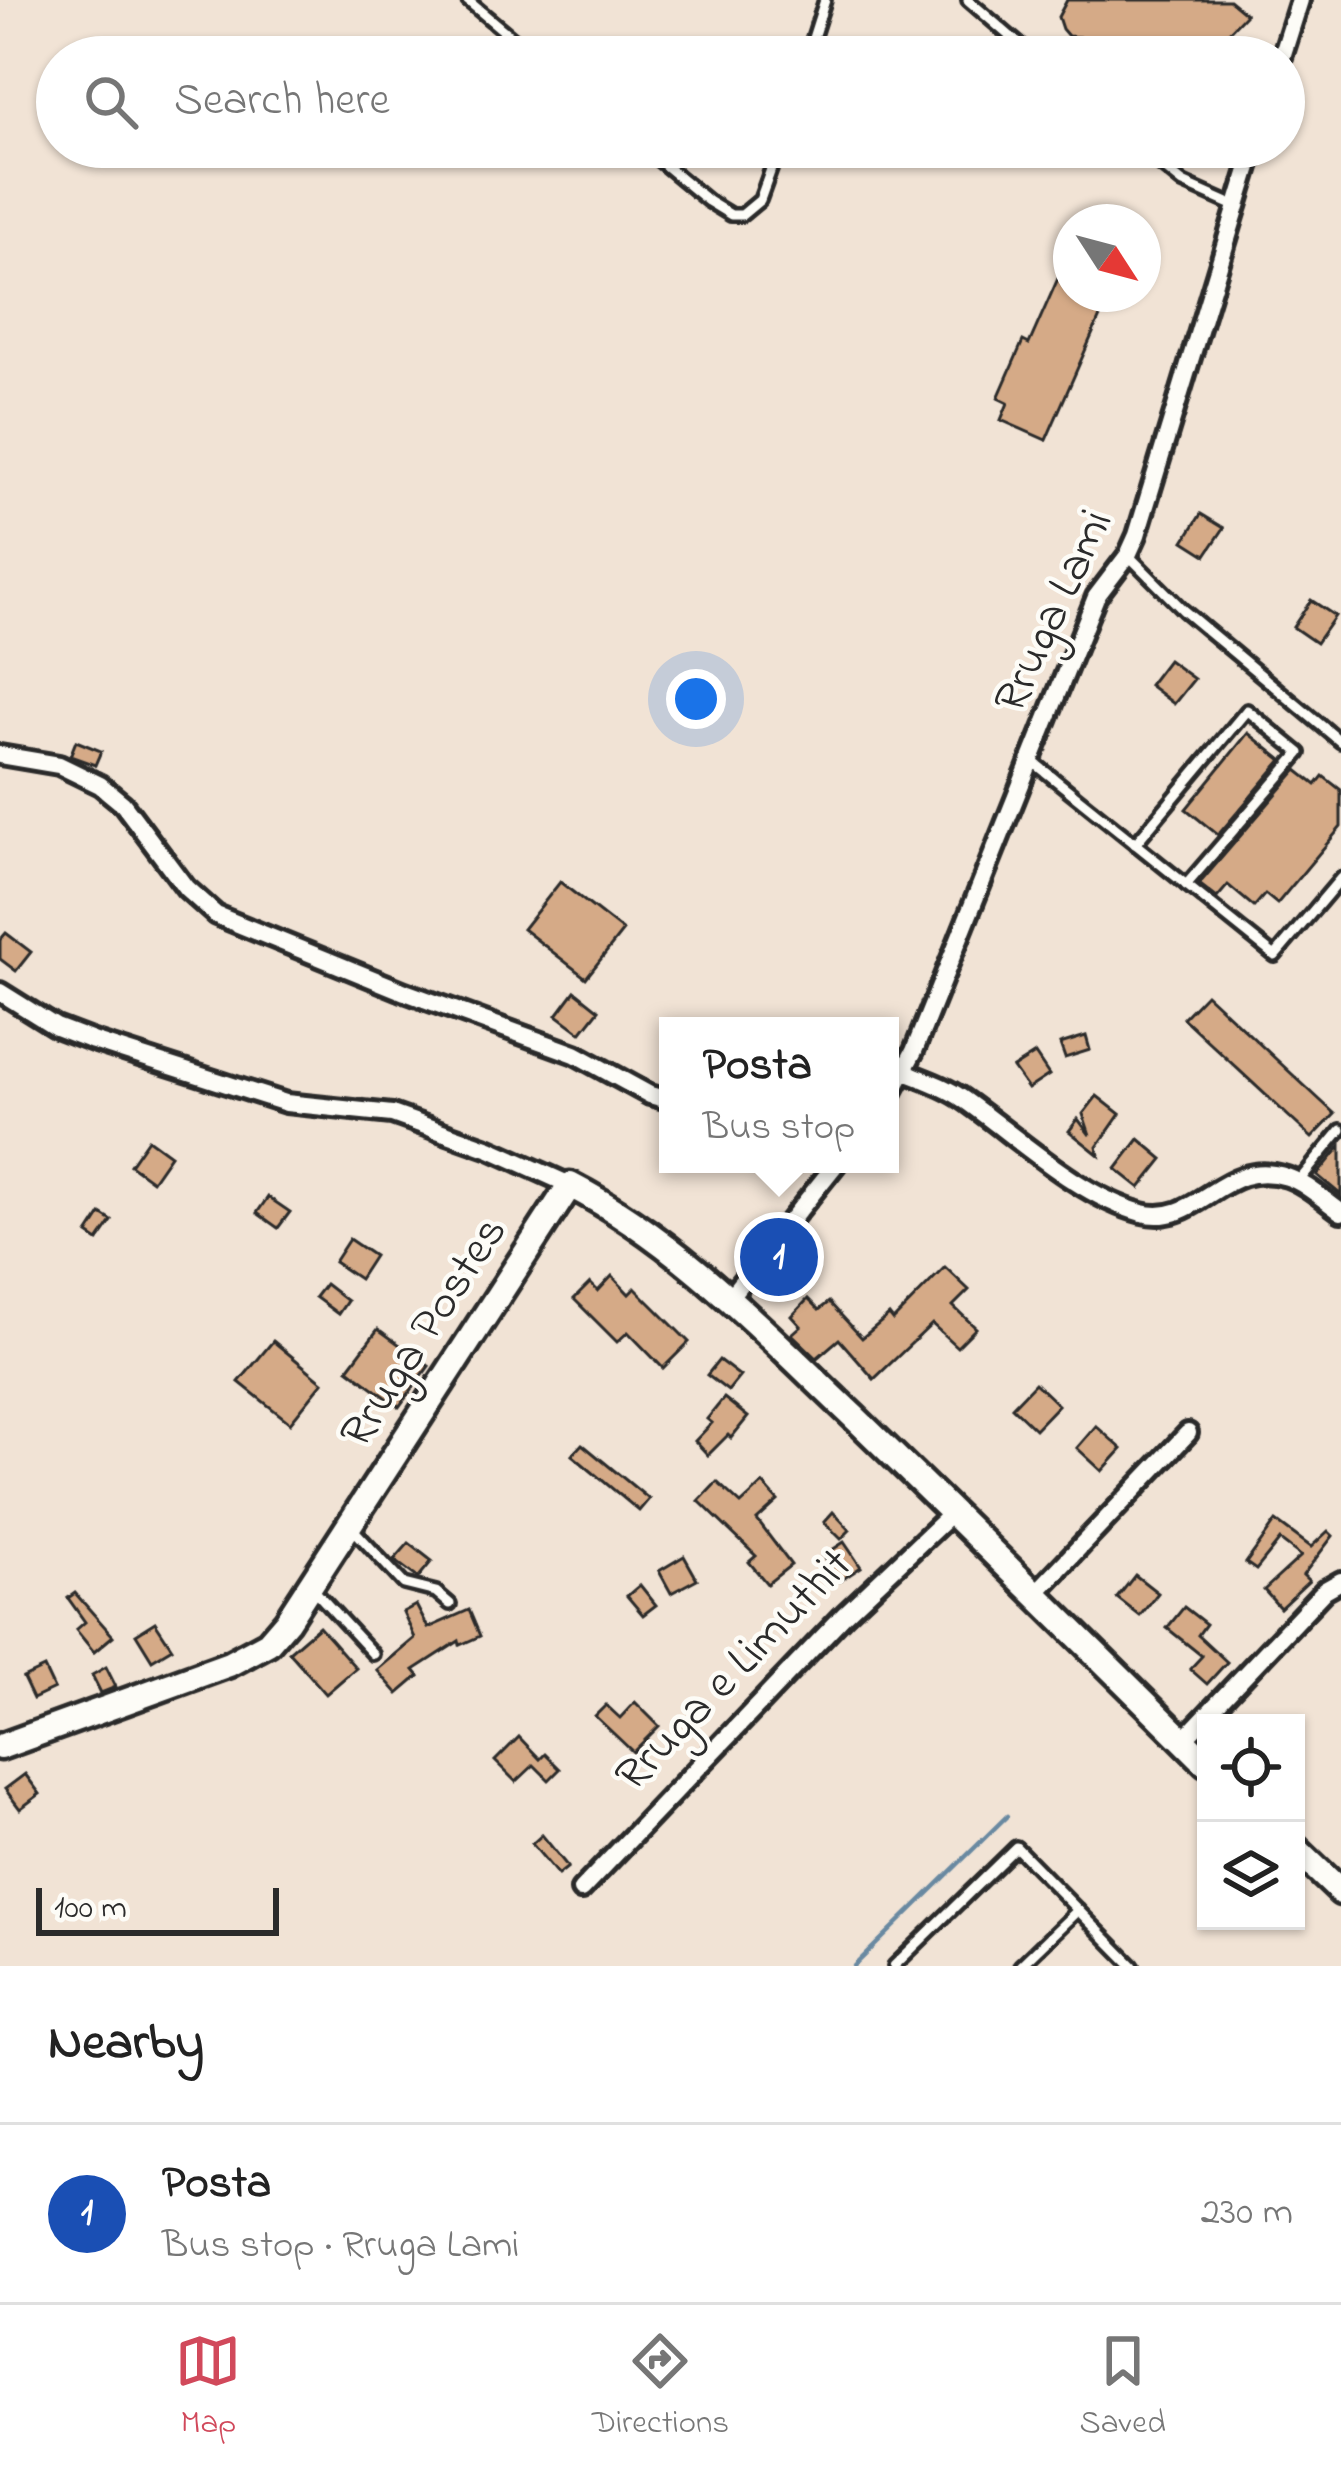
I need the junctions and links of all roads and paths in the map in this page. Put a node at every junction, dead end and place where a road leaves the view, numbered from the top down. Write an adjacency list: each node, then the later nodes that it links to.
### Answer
1 (467, 0): 5 (lane)
2 (825, 0): 6 (lane)
3 (968, 0): 7 (lane)
4 (1300, 0): 8 (street)
5 (510, 36)
6 (814, 36)
7 (1010, 36)
8 (1289, 36)
9 (668, 168): 10 (lane)
10 (771, 168)
11 (1164, 168): 13 (lane)
12 (1249, 168): 13 (street, Rruga Lami)
13 (1237, 207): 14 (street, Rruga Lami)
14 (1119, 565): 15 (lane); 17 (street, Rruga Lami)
15 (1341, 742)
16 (0, 754): 24 (street)
17 (1031, 760): 18 (lane); 22 (street, Rruga Lami)
18 (1136, 844): 20 (lane); 20 (lane)
19 (1341, 878): 20 (lane)
20 (1186, 885)
21 (0, 992): 28 (street)
22 (905, 1072): 23 (street, Rruga Lami); 27 (street)
23 (899, 1082)
24 (659, 1098)
25 (1341, 1130): 27 (lane)
26 (829, 1173): 30 (street)
27 (1298, 1182): 29 (street)
28 (570, 1185): 30 (street); 33 (street, Rruga Postes)
29 (1341, 1212)
30 (728, 1299): 32 (street)
31 (1188, 1433): 36 (street)
32 (953, 1512): 36 (street); 43 (street, Rruga e Limuthit)
33 (349, 1526): 35 (street, Rruga Postes); 37 (lane, Rruga Postes)
34 (1341, 1581): 39 (street)
35 (310, 1586): 38 (lane); 40 (street, Rruga Postes)
36 (1035, 1594): 39 (street)
37 (450, 1604)
38 (373, 1654)
39 (1183, 1740): 41 (street)
40 (0, 1747)
41 (1197, 1754)
42 (1305, 1858): 44 (street)
43 (581, 1890)
44 (1341, 1892)
45 (1078, 1910): 46 (lane); 47 (lane); 48 (lane)
46 (894, 1966)
47 (1020, 1966)
48 (1132, 1966)

